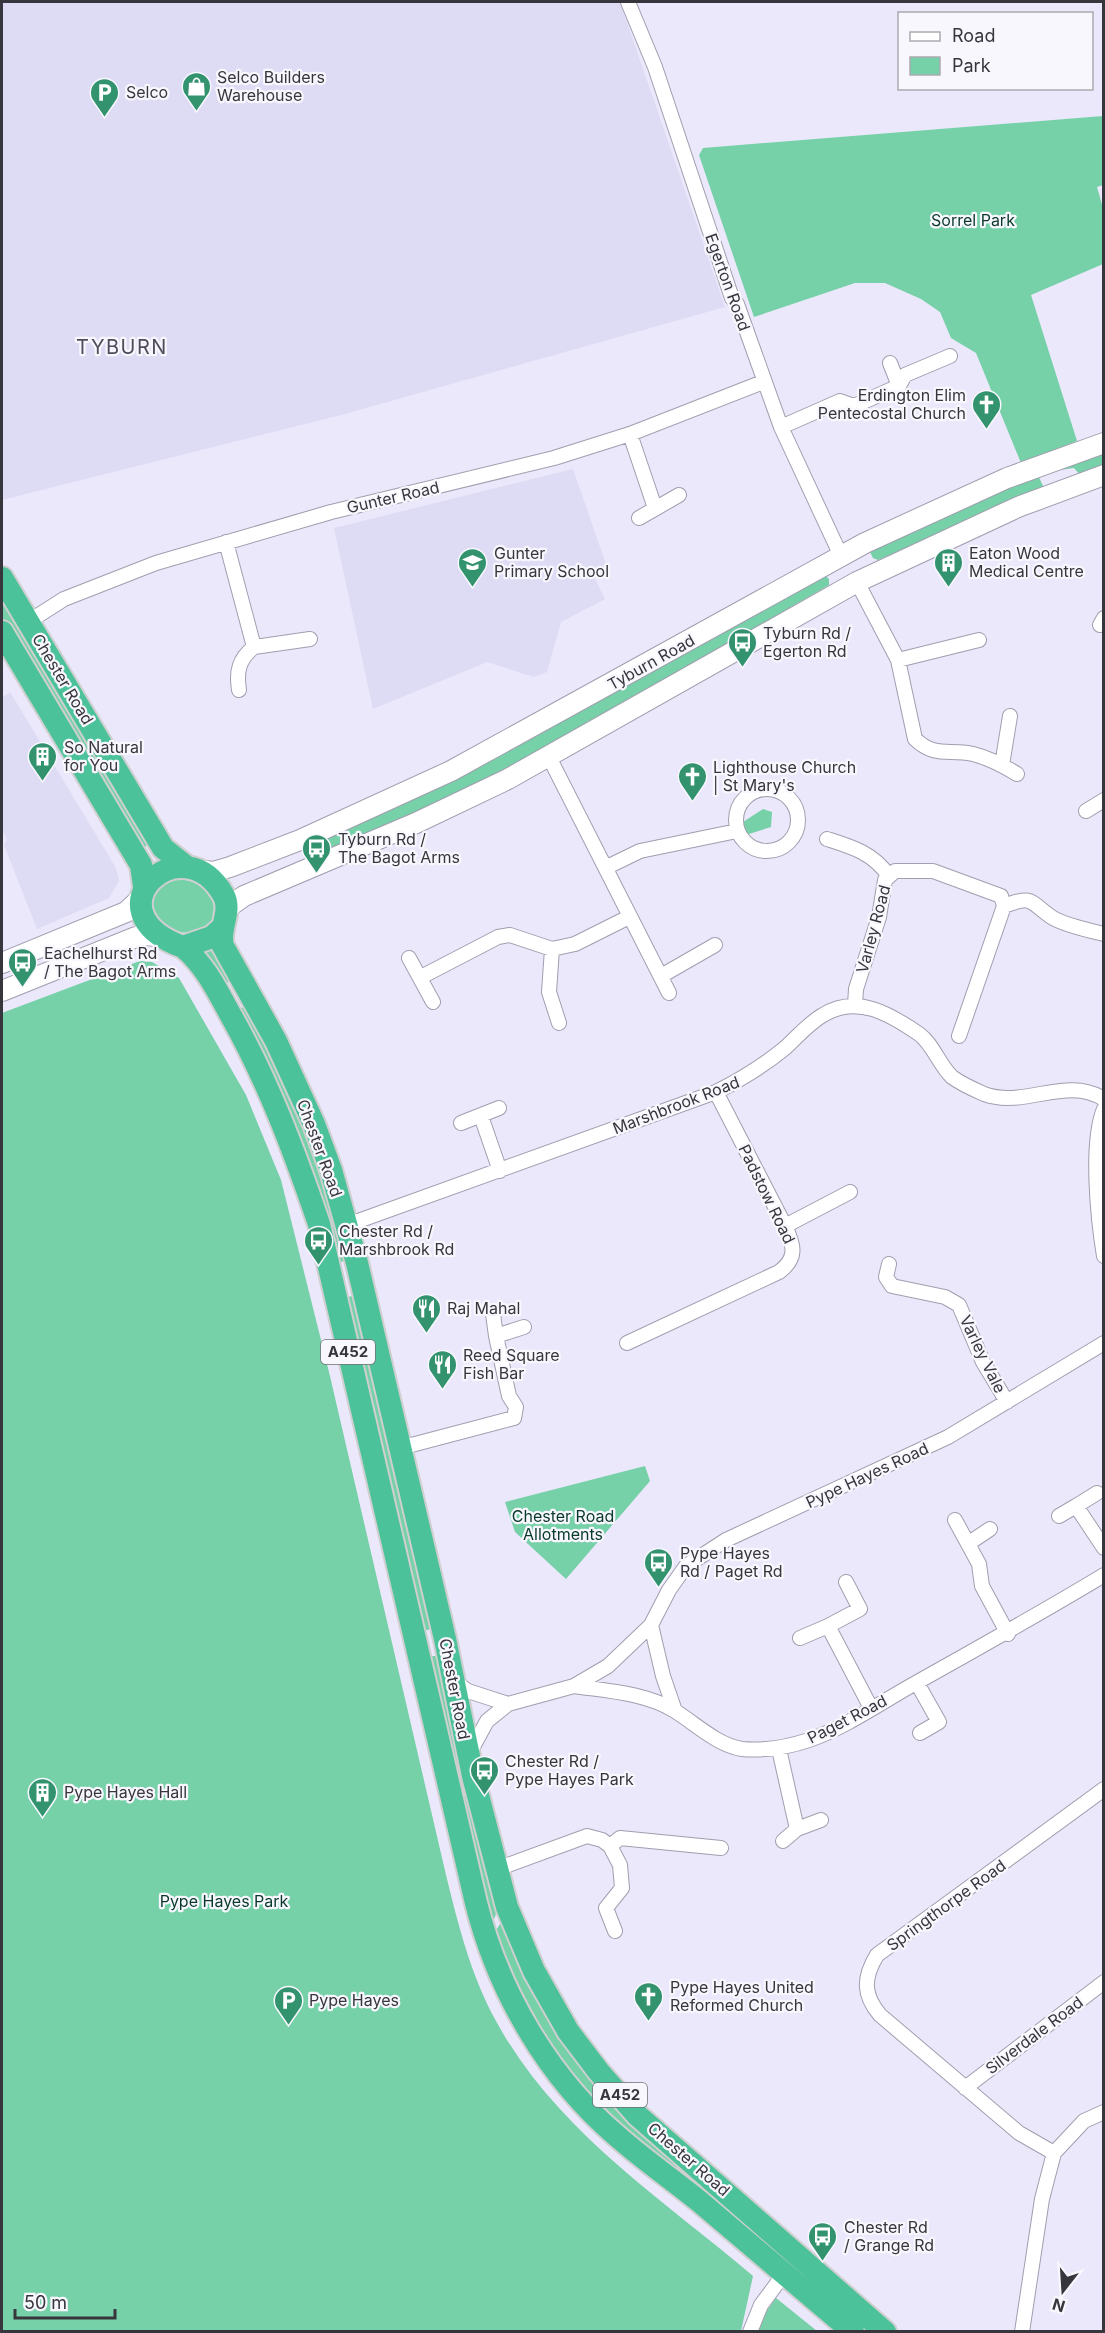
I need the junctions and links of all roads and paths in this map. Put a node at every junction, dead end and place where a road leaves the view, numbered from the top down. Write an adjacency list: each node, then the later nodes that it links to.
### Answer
1 (628, 2): 4 (street, Egerton Road)
2 (950, 356): 5 (street)
3 (890, 363): 5 (street)
4 (764, 382): 6 (street, Egerton Road); 7 (street, Gunter Road)
5 (899, 386): 6 (street)
6 (781, 427): 14 (street, Egerton Road)
7 (630, 434): 11 (street); 13 (street, Gunter Road)
8 (1104, 443): 14 (main road, Tyburn Road)
9 (1104, 476): 16 (main road, Tyburn Road)
10 (679, 495): 11 (street)
11 (655, 508): 12 (street)
12 (639, 518)
13 (226, 542): 17 (street, Gunter Road); 21 (street)
14 (841, 556): 16 (main road); 33 (main road, Tyburn Road)
15 (2, 578): 17 (highway, Chester Road)
16 (857, 582): 22 (street); 25 (main road, Tyburn Road)
17 (27, 622): 33 (highway, Chester Road)
18 (2, 632): 35 (highway, Chester Road)
19 (310, 639): 21 (street)
20 (979, 640): 22 (street)
21 (254, 647): 23 (street)
22 (898, 660): 26 (street)
23 (239, 690)
24 (1010, 716): 26 (street)
25 (548, 756): 32 (street); 38 (main road, Tyburn Road)
26 (1002, 765): 27 (street)
27 (1017, 774)
28 (1104, 800): 29 (street)
29 (1086, 811)
30 (737, 831): 30 (street); 32 (street)
31 (826, 839): 34 (street)
32 (606, 867): 37 (street)
33 (192, 868): 35 (highway); 38 (highway)
34 (888, 875): 36 (street, Varley Road); 51 (street, Varley Road)
35 (143, 892): 40 (highway); 45 (main road)
36 (1004, 906): 39 (street); 53 (street)
37 (629, 917): 43 (street); 46 (street)
38 (224, 918): 42 (highway); 62 (highway, Chester Road / A452)
39 (1104, 934)
40 (161, 938): 42 (highway); 48 (main road)
41 (715, 945): 46 (street)
42 (183, 947): 87 (highway, Chester Road / A452)
43 (552, 949): 47 (street); 52 (street)
44 (409, 958): 47 (street)
45 (2, 963)
46 (661, 976): 49 (street)
47 (421, 977): 50 (street)
48 (2, 991)
49 (669, 993)
50 (433, 1002)
51 (855, 1005): 54 (street, Marshbrook Road); 55 (street)
52 (559, 1023)
53 (959, 1036)
54 (716, 1092): 60 (street, Marshbrook Road); 63 (street, Padstow Road)
55 (1104, 1099)
56 (499, 1108): 58 (street)
57 (1104, 1109): 64 (street)
58 (481, 1116): 59 (street); 60 (street)
59 (461, 1123)
60 (500, 1172): 62 (street, Marshbrook Road)
61 (850, 1192): 63 (street)
62 (347, 1225): 72 (highway, Chester Road / A452)
63 (785, 1226): 69 (street, Padstow Road)
64 (1104, 1256)
65 (889, 1264): 71 (street, Varley Vale)
66 (494, 1314): 68 (street)
67 (524, 1327): 68 (street)
68 (496, 1336): 72 (street)
69 (627, 1343)
70 (1104, 1343): 71 (street, Pype Hayes Road)
71 (1007, 1402): 82 (street, Pype Hayes Road)
72 (400, 1448): 86 (highway, Chester Road / A452)
73 (1097, 1493): 74 (street)
74 (1076, 1506): 75 (street); 79 (street)
75 (1059, 1516)
76 (955, 1520): 78 (street)
77 (990, 1529): 78 (street)
78 (969, 1543): 84 (street)
79 (1104, 1548)
80 (1104, 1575): 84 (street, Paget Road)
81 (846, 1582): 83 (street)
82 (651, 1625): 90 (street, Pype Hayes Road); 93 (street)
83 (828, 1626): 85 (street); 92 (street)
84 (1008, 1634): 89 (street, Paget Road)
85 (800, 1638)
86 (445, 1639): 87 (highway); 88 (highway, Chester Road / A452)
87 (417, 1646): 97 (highway, Chester Road / A452)
88 (455, 1682): 91 (street); 96 (highway, Chester Road / A452)
89 (916, 1683): 92 (street, Paget Road); 94 (street)
90 (574, 1686): 91 (street, Pype Hayes Road); 93 (street, Paget Road)
91 (508, 1704): 96 (street, Pype Hayes Road)
92 (871, 1708): 95 (street, Paget Road)
93 (675, 1711): 95 (street, Paget Road)
94 (920, 1733)
95 (778, 1749): 100 (street)
96 (471, 1766): 97 (highway); 104 (highway, Chester Road / A452)
97 (447, 1783): 111 (highway, Chester Road / A452)
98 (1104, 1789): 107 (street, Springthorpe Road)
99 (821, 1820): 100 (street)
100 (797, 1829): 101 (street)
101 (783, 1841)
102 (610, 1846): 103 (street); 104 (street); 105 (street)
103 (721, 1848)
104 (497, 1869): 110 (highway, Chester Road / A452)
105 (615, 1931)
106 (1104, 1983): 107 (street, Silverdale Road)
107 (965, 2088): 109 (street, Springthorpe Road)
108 (1104, 2112): 109 (street)
109 (1054, 2153): 116 (street)
110 (692, 2161): 111 (highway); 115 (highway, Chester Road / A452)
111 (674, 2181): 112 (highway, Chester Road / A452)
112 (784, 2274): 113 (street); 114 (highway, Chester Road / A452)
113 (750, 2331)
114 (853, 2331)
115 (885, 2331)
116 (1022, 2331)

